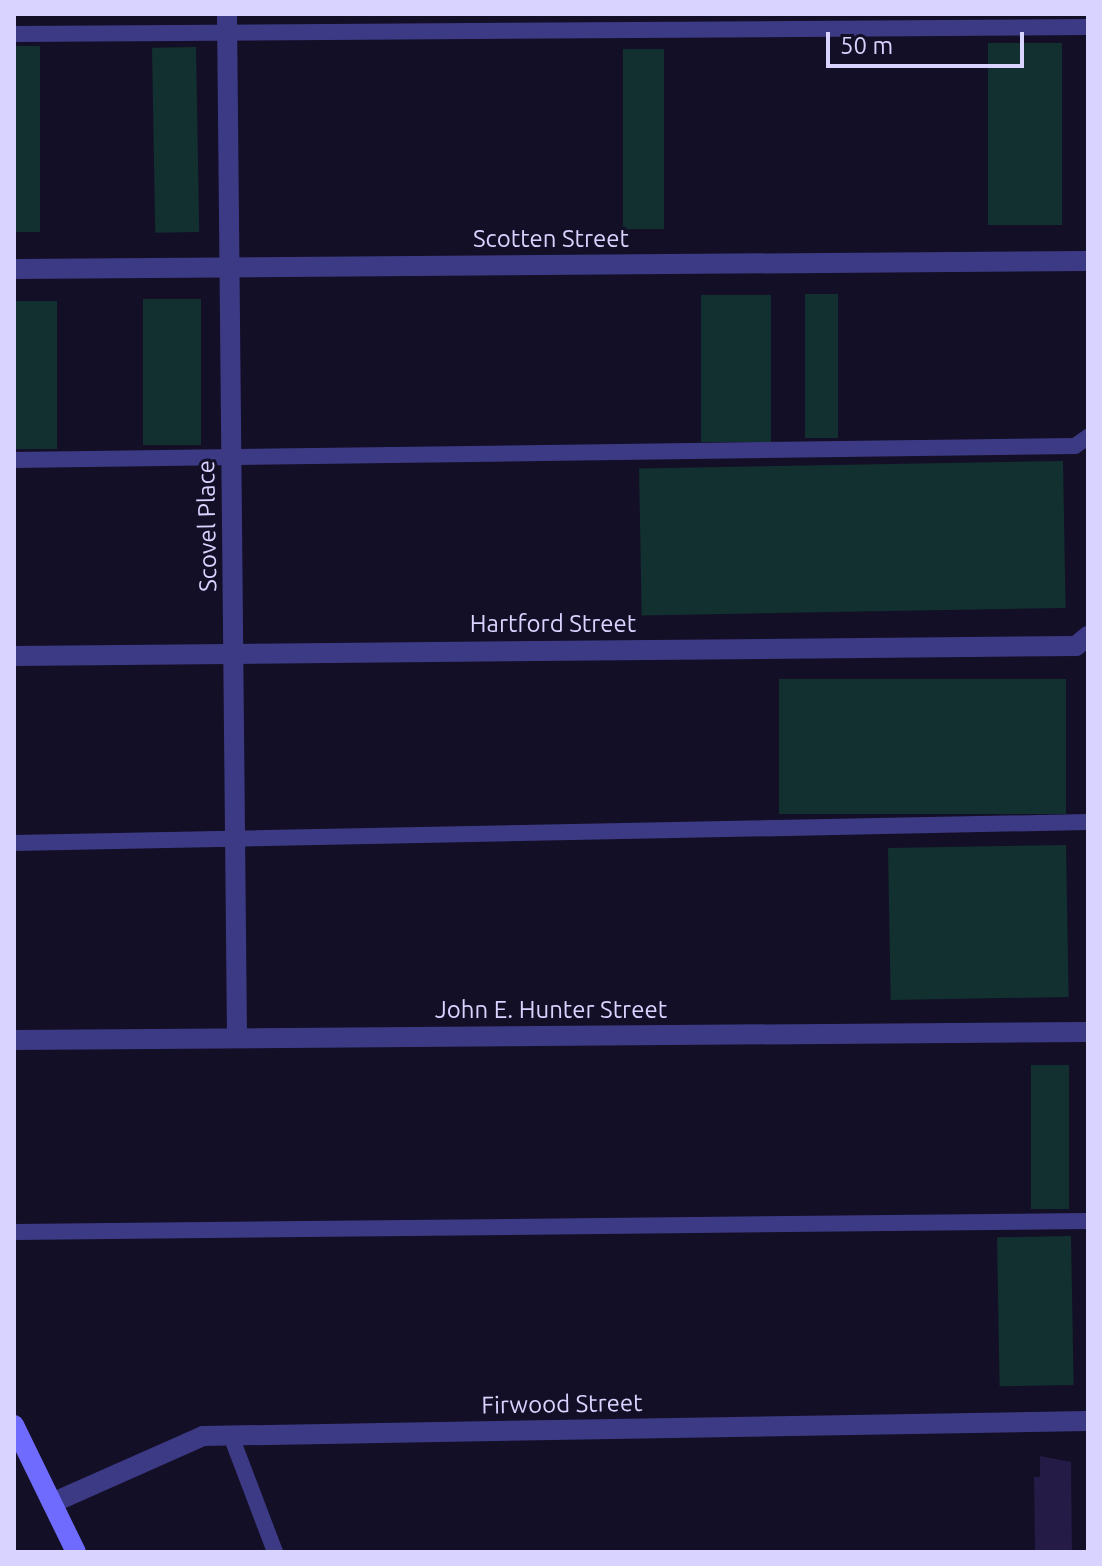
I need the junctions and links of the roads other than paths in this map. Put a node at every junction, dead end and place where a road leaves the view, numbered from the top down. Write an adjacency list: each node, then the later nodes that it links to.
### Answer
1 (228, 24): 2 (lane); 3 (lane); 5 (street, Scovel Place)
2 (1088, 27)
3 (14, 34)
4 (1088, 261): 5 (street, Scotten Street)
5 (230, 268): 6 (street, Scotten Street); 8 (street, Scovel Place)
6 (14, 269)
7 (1088, 437): 8 (lane)
8 (232, 458): 9 (lane); 11 (street, Scovel Place)
9 (14, 460)
10 (1088, 636): 11 (street, Hartford Street)
11 (234, 653): 12 (street, Hartford Street); 14 (street, Scovel Place)
12 (14, 656)
13 (1088, 822): 14 (lane)
14 (235, 840): 15 (lane); 17 (street, Scovel Place)
15 (14, 843)
16 (1088, 1032): 17 (street, John E. Hunter Street)
17 (237, 1038): 18 (street, John E. Hunter Street)
18 (14, 1040)
19 (1088, 1221): 20 (lane)
20 (14, 1232)
21 (1088, 1421): 23 (street, Firwood Street)
22 (14, 1425): 24 (street)
23 (231, 1436): 24 (street, Firwood Street); 26 (lane)
24 (52, 1503): 25 (street)
25 (76, 1552)
26 (275, 1552)

